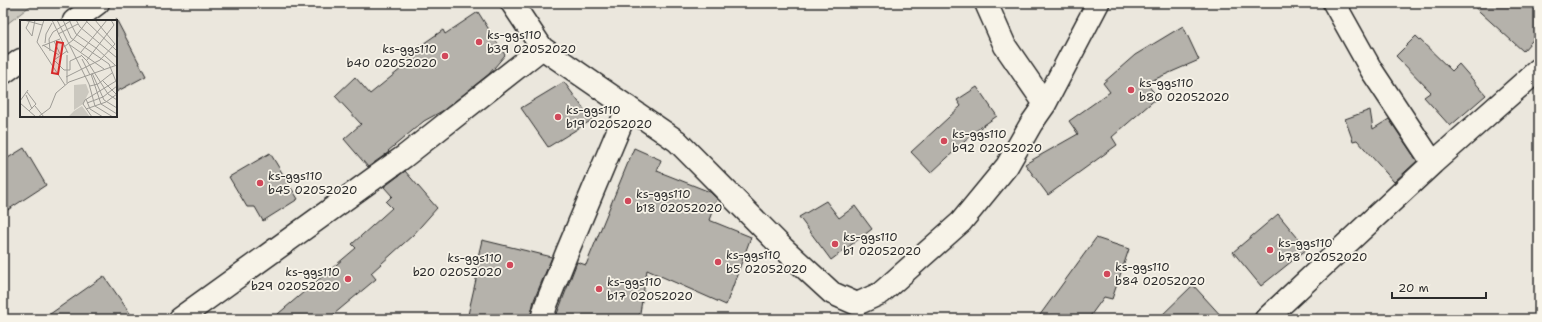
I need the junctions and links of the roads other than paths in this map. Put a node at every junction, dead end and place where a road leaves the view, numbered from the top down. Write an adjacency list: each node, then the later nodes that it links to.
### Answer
1 (98, 3): 6 (street)
2 (512, 3): 7 (street)
3 (986, 3): 11 (street)
4 (1098, 3): 11 (street)
5 (1334, 3): 13 (street)
6 (75, 20)
7 (542, 48): 12 (street); 14 (street)
8 (20, 61): 10 (street)
9 (1539, 69): 13 (street)
10 (3, 73)
11 (1045, 104): 12 (street)
12 (628, 107): 15 (street)
13 (1434, 163): 16 (street)
14 (179, 319)
15 (542, 319)
16 (1266, 319)

